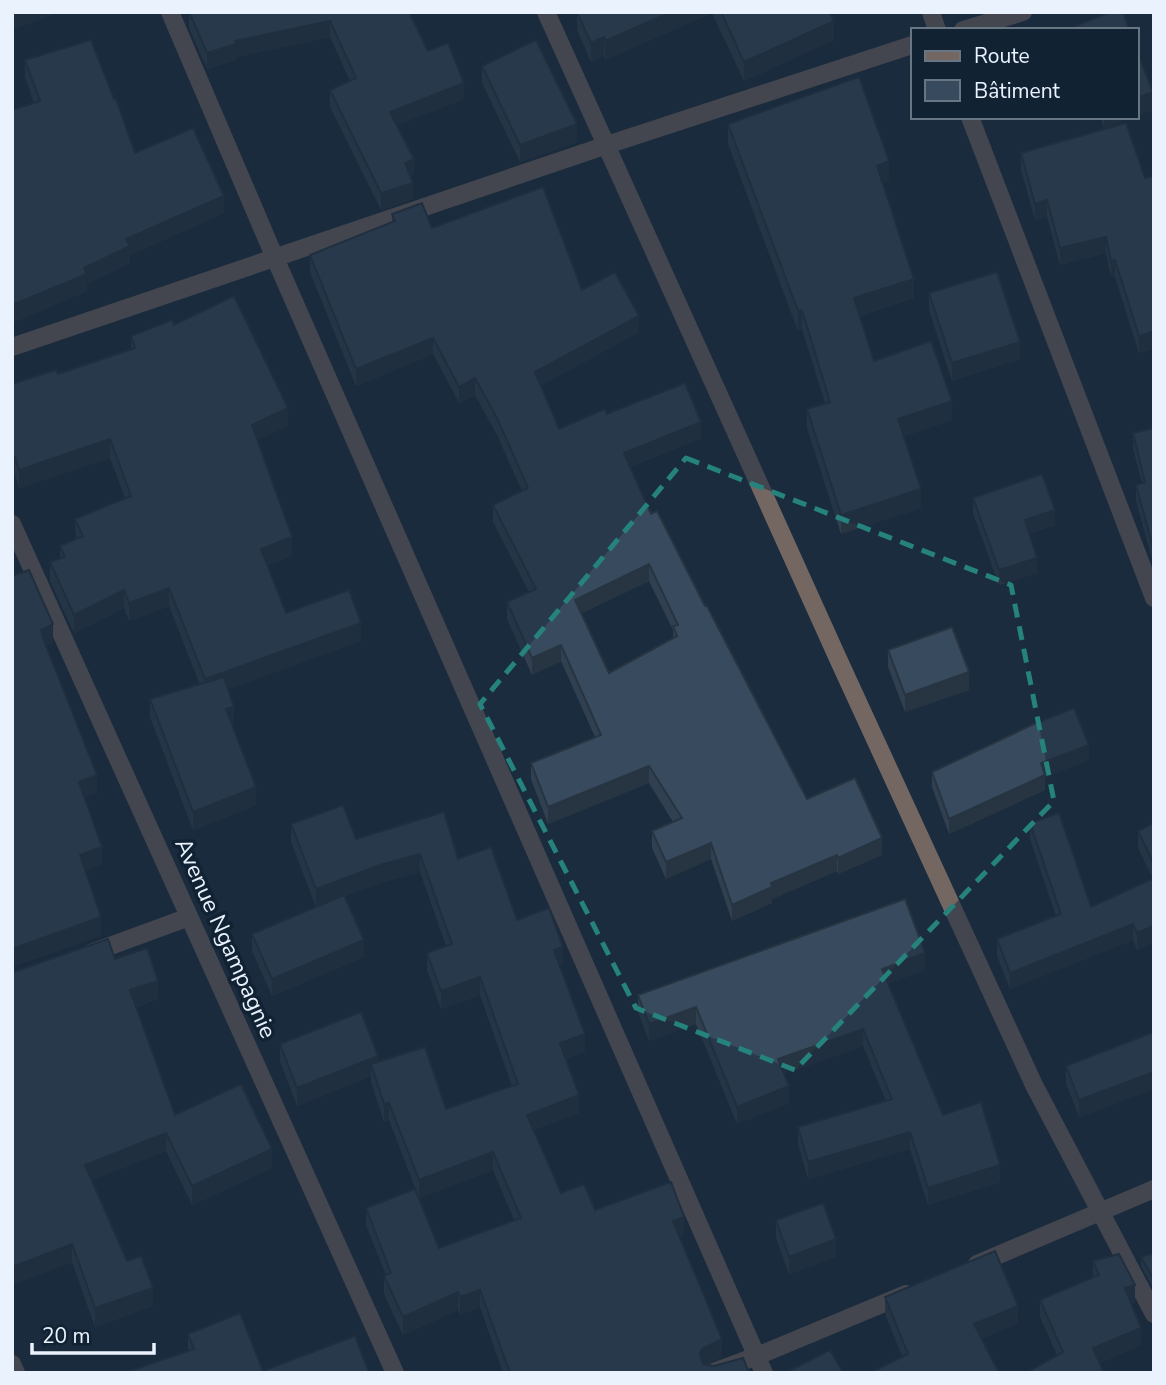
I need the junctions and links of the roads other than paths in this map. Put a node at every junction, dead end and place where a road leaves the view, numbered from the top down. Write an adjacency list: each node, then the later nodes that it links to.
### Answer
1 (170, 12): 8 (street)
2 (546, 12): 7 (street)
3 (1023, 12): 4 (street)
4 (970, 28)
5 (911, 45): 7 (street)
6 (971, 119): 11 (street)
7 (607, 145): 8 (street); 15 (street)
8 (275, 258): 9 (street); 20 (street)
9 (12, 347)
10 (12, 524): 12 (street, Avenue Ngampagnie)
11 (1154, 598)
12 (190, 917): 13 (street); 22 (street, Avenue Ngampagnie)
13 (79, 957)
14 (1154, 1189): 15 (street)
15 (1100, 1212): 16 (street); 18 (street)
16 (960, 1271)
17 (922, 1287): 20 (street)
18 (1154, 1314)
19 (12, 1364): 21 (street)
20 (760, 1365): 23 (street)
21 (16, 1373)
22 (395, 1373)
23 (711, 1373)

